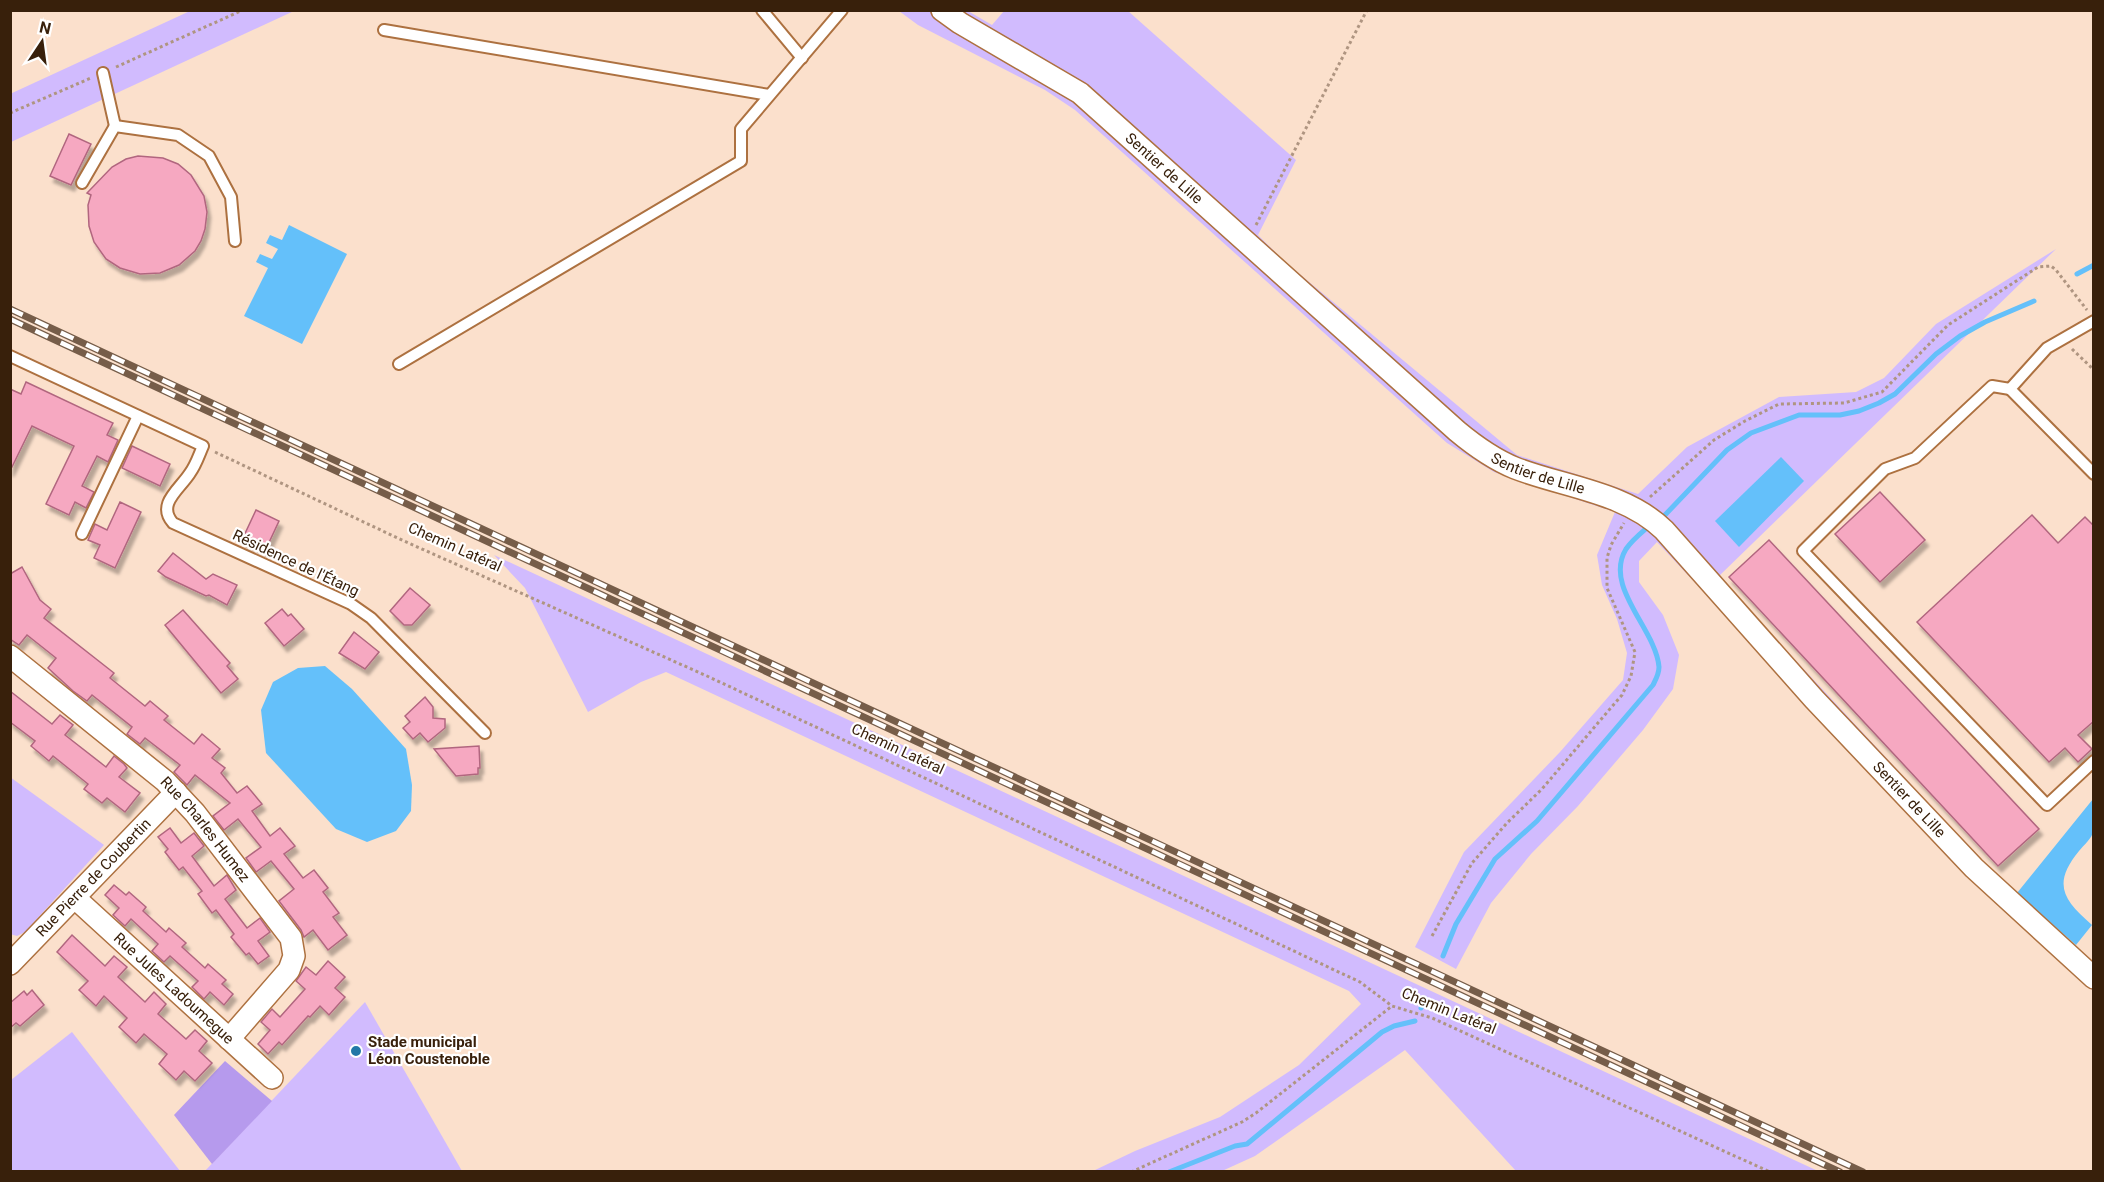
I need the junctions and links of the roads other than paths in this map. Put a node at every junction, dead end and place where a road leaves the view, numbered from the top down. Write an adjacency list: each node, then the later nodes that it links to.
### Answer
1 (762, 10): 5 (lane)
2 (842, 10): 5 (lane)
3 (942, 10): 24 (street, Sentier de Lille)
4 (384, 30): 7 (lane)
5 (802, 58): 7 (lane)
6 (103, 73): 8 (lane)
7 (770, 95): 13 (lane)
8 (115, 126): 9 (lane); 10 (lane)
9 (82, 183)
10 (235, 240)
11 (2094, 319): 14 (lane)
12 (10, 356): 15 (lane)
13 (399, 364)
14 (2010, 389): 16 (lane); 20 (lane)
15 (138, 416): 17 (lane); 19 (lane, Résidence de l'Étang)
16 (2094, 474)
17 (82, 534)
18 (10, 656): 21 (street, Rue Charles Humez)
19 (485, 733)
20 (2094, 761)
21 (176, 792): 22 (street, Rue Pierre de Coubertin); 25 (street, Rue Charles Humez)
22 (75, 897): 23 (street, Rue Pierre de Coubertin); 25 (street, Rue Jules Ladoumegue)
23 (12, 959)
24 (2094, 978)
25 (229, 1039): 26 (street, Rue Jules Ladoumegue)
26 (272, 1078)

